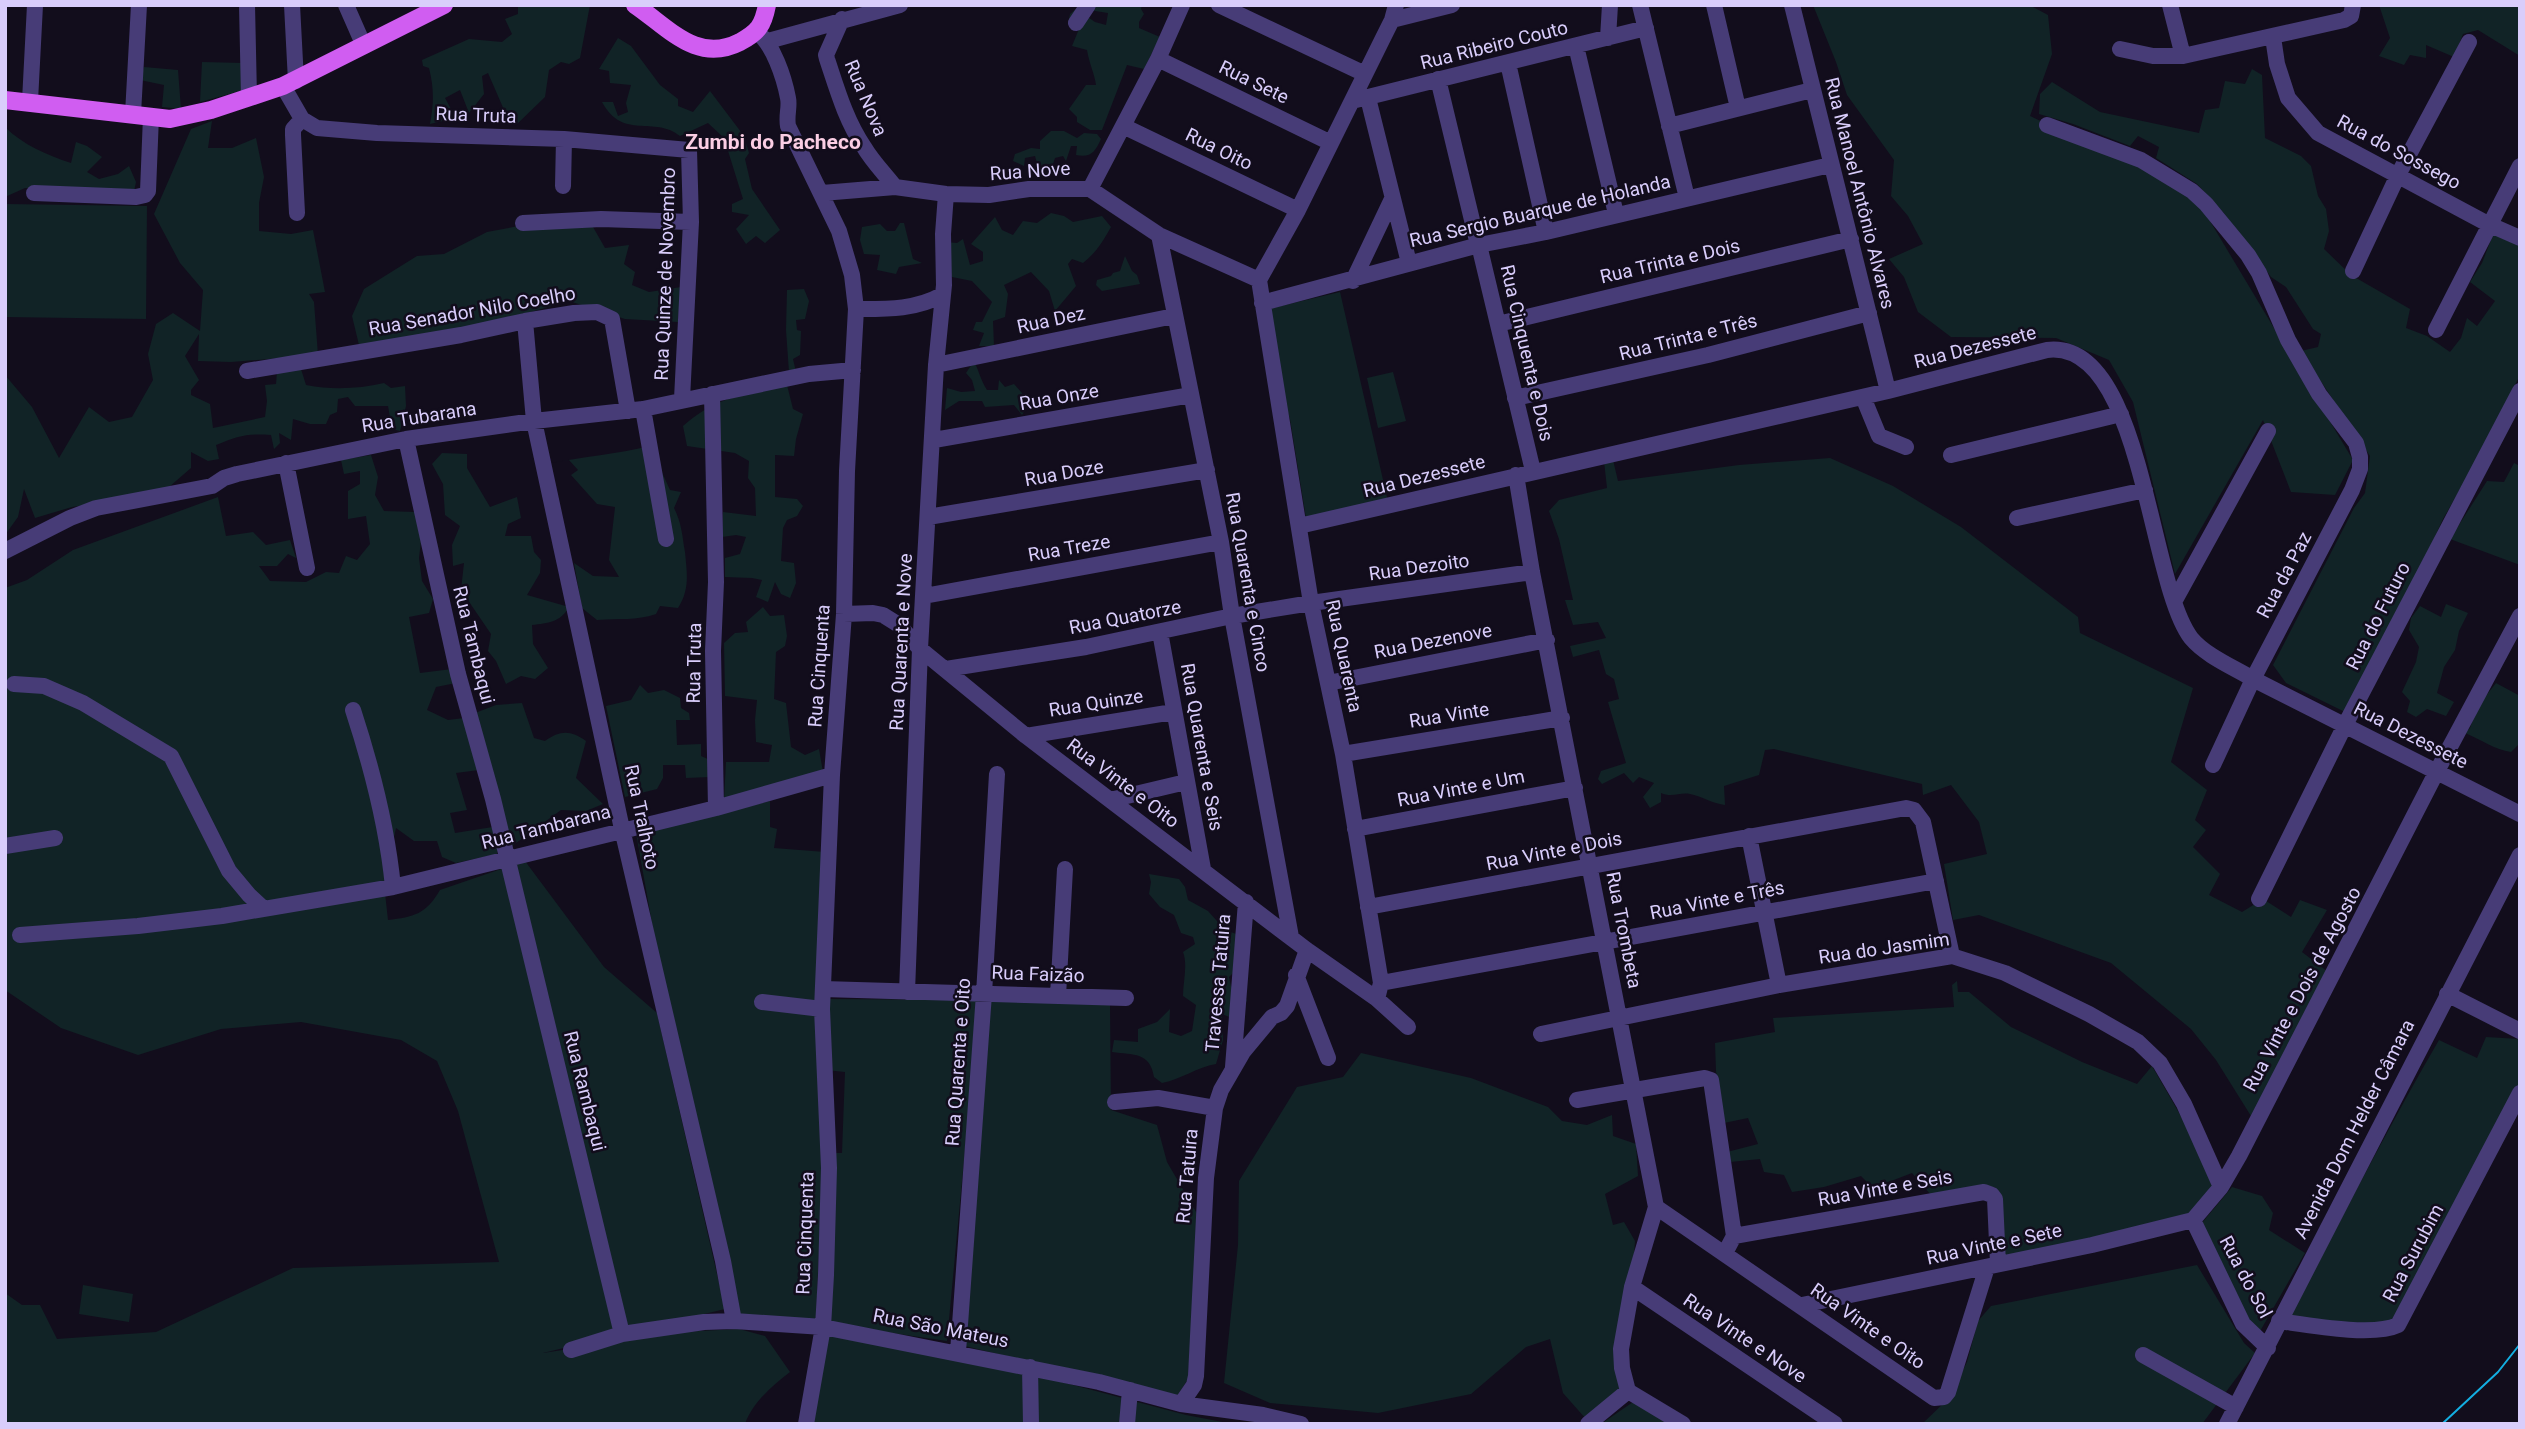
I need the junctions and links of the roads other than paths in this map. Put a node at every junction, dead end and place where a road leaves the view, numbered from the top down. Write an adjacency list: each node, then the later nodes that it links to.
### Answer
1 (35, 5): 41 (street)
2 (139, 5): 43 (street)
3 (247, 5): 38 (street)
4 (292, 5): 36 (street)
5 (346, 5): 28 (street)
6 (444, 5): 28 (main road)
7 (635, 5): 24 (main road)
8 (767, 5): 24 (main road)
9 (900, 5): 21 (street)
10 (1088, 5): 22 (street)
11 (1182, 5): 32 (street)
12 (1219, 5): 34 (street)
13 (1452, 5): 20 (street)
14 (1610, 5): 26 (street)
15 (1640, 5): 23 (street)
16 (1714, 5): 42 (street)
17 (1792, 5): 37 (street, Rua Manoel Antônio Alvares)
18 (2171, 5): 31 (street)
19 (2353, 5): 25 (street)
20 (1394, 13): 34 (street)
21 (842, 19): 24 (street); 56 (street, Rua Nova)
22 (1076, 23)
23 (1646, 29): 26 (street, Rua Ribeiro Couto); 48 (street)
24 (763, 36): 59 (street, Rua Cinquenta)
25 (2273, 37): 31 (street); 54 (street, Rua do Sossego)
26 (1608, 38): 29 (street, Rua Ribeiro Couto)
27 (2469, 42): 54 (street)
28 (364, 46): 36 (main road)
29 (1576, 46): 33 (street, Rua Ribeiro Couto); 65 (street)
30 (2120, 49): 31 (street)
31 (2183, 56)
32 (1158, 59): 47 (street); 50 (street, Rua Sete)
33 (1507, 63): 35 (street, Rua Ribeiro Couto); 69 (street)
34 (1365, 74): 39 (street)
35 (1438, 79): 39 (street, Rua Ribeiro Couto); 73 (street, Rua Cinquenta e Dois)
36 (289, 83): 38 (main road); 45 (street)
37 (1812, 90): 42 (street); 52 (street, Rua Manoel Antônio Alvares)
38 (249, 97): 44 (main road)
39 (1360, 99): 50 (street); 62 (street)
40 (5, 100): 41 (main road)
41 (30, 101): 43 (main road)
42 (1738, 108): 48 (street)
43 (133, 114): 44 (main road)
44 (151, 116): 58 (street)
45 (302, 119): 49 (street, Rua Truta); 64 (street)
46 (2047, 125): 127 (street, Rua da Paz)
47 (1123, 126): 57 (street); 63 (street, Rua Oito)
48 (1669, 126): 61 (street)
49 (564, 139): 51 (street, Rua Truta); 55 (street)
50 (1331, 143): 63 (street)
51 (689, 150): 66 (street, Rua Quinze de Novembro)
52 (1830, 165): 61 (street, Rua Sergio Buarque de Holanda); 72 (street, Rua Manoel Antônio Alvares)
53 (2520, 166): 68 (street)
54 (2398, 175): 68 (street, Rua do Sossego); 75 (street)
55 (563, 186)
56 (895, 187): 59 (street, Rua Nove); 60 (street, Rua Nove)
57 (1090, 189): 60 (street, Rua Nove); 70 (street, Rua Nove)
58 (34, 193)
59 (822, 193): 80 (street, Rua Cinquenta)
60 (946, 194): 78 (street, Rua Quarenta e Nove)
61 (1687, 198): 65 (street, Rua Sergio Buarque de Holanda)
62 (1392, 199): 74 (street); 77 (street)
63 (1298, 210): 76 (street)
64 (297, 213)
65 (1616, 214): 69 (street, Rua Sergio Buarque de Holanda)
66 (691, 222): 67 (street); 95 (street, Rua Quinze de Novembro)
67 (523, 223)
68 (2488, 224): 71 (street, Rua do Sossego); 85 (street)
69 (1546, 232): 73 (street, Rua Sergio Buarque de Holanda)
70 (1159, 235): 76 (street, Rua Nove); 82 (street, Rua Quarenta e Cinco)
71 (2520, 238)
72 (1851, 239): 81 (street, Rua Manoel Antônio Alvares); 84 (street, Rua Trinta e Dois)
73 (1479, 245): 74 (street, Rua Sergio Buarque de Holanda); 84 (street, Rua Cinquenta e Dois)
74 (1409, 263): 77 (street, Rua Sergio Buarque de Holanda)
75 (2353, 271)
76 (1259, 280): 79 (street, Rua Quarenta)
77 (1353, 281): 79 (street, Rua Sergio Buarque de Holanda)
78 (942, 295): 80 (street); 86 (street, Rua Quarenta e Nove)
79 (1262, 303): 111 (street, Rua Quarenta)
80 (856, 309): 87 (street, Rua Cinquenta)
81 (1869, 313): 89 (street, Rua Manoel Antônio Alvares); 94 (street, Rua Trinta e Três)
82 (1174, 316): 86 (street, Rua Dez); 92 (street, Rua Quarenta e Cinco)
83 (525, 321): 88 (street, Rua Senador Nilo Coelho); 96 (street, Rua Senador Nilo Coelho); 98 (street, Rua Tralhoto)
84 (1498, 324): 94 (street, Rua Cinquenta e Dois)
85 (2436, 330)
86 (936, 365): 101 (street, Rua Quarenta e Nove)
87 (853, 369): 91 (street, Rua Tubarana); 120 (street, Rua Cinquenta)
88 (247, 371)
89 (1888, 391): 93 (street, Rua Dezessete); 97 (street, Rua Dezessete)
90 (2520, 391): 133 (street, Rua do Futuro)
91 (712, 394): 95 (street, Rua Tubarana); 143 (street, Rua Truta)
92 (1191, 395): 101 (street, Rua Onze); 105 (street, Rua Quarenta e Cinco)
93 (1863, 397): 102 (street); 106 (street, Rua Dezessete)
94 (1516, 398): 106 (street, Rua Cinquenta e Dois)
95 (682, 399): 96 (street, Rua Tubarana)
96 (636, 410): 98 (street, Rua Tubarana); 112 (street)
97 (2121, 415): 103 (street); 108 (street, Rua Dezessete)
98 (534, 421): 100 (street, Rua Tubarana); 145 (street, Rua Tralhoto)
99 (2268, 432): 119 (street)
100 (406, 439): 104 (street, Rua Tubarana); 151 (street, Rua Tambaqui)
101 (933, 440): 109 (street, Rua Quarenta e Nove)
102 (1906, 447)
103 (1951, 455)
104 (286, 463): 114 (street, Rua Tubarana); 115 (street)
105 (1207, 470): 109 (street, Rua Doze); 113 (street, Rua Quarenta e Cinco)
106 (1533, 471): 107 (street, Rua Dezessete)
107 (1516, 475): 111 (street, Rua Dezessete); 116 (street, Rua Trombeta)
108 (2144, 490): 110 (street); 119 (street, Rua Dezessete)
109 (928, 517): 117 (street, Rua Quarenta e Nove)
110 (2017, 518)
111 (1299, 526): 118 (street, Rua Quarenta)
112 (666, 539)
113 (1221, 542): 117 (street, Rua Treze); 121 (street, Rua Quarenta e Cinco)
114 (5, 551)
115 (307, 568)
116 (1532, 572): 118 (street, Rua Dezoito); 124 (street, Rua Trombeta)
117 (924, 596): 125 (street, Rua Quarenta e Nove)
118 (1311, 603): 121 (street, Rua Quatorze); 128 (street, Rua Quarenta)
119 (2174, 603): 127 (street, Rua Dezessete)
120 (844, 614): 125 (street, Rua Vinte e Oito); 139 (street, Rua Cinquenta)
121 (1232, 616): 123 (street, Rua Quatorze); 163 (street, Rua Quarenta e Cinco)
122 (2520, 616): 137 (street, Rua Vinte e Dois de Agosto)
123 (1160, 632): 126 (street, Rua Quatorze); 131 (street, Rua Quarenta e Seis)
124 (1546, 640): 128 (street, Rua Dezenove); 132 (street, Rua Trombeta)
125 (920, 649): 126 (street, Rua Vinte e Oito); 171 (street, Rua Quarenta e Nove)
126 (946, 669): 134 (street, Rua Vinte e Oito)
127 (2253, 679): 133 (street, Rua Dezessete); 136 (street, Rua da Paz)
128 (1328, 683): 135 (street, Rua Quarenta)
129 (15, 684): 160 (street)
130 (353, 710): 156 (street)
131 (1173, 712): 134 (street, Rua Quinze); 140 (street, Rua Quarenta e Seis)
132 (1562, 718): 135 (street, Rua Vinte); 141 (street, Rua Trombeta)
133 (2345, 725): 137 (street, Rua Dezessete); 157 (street, Rua do Futuro)
134 (1026, 736): 142 (street, Rua Vinte e Oito)
135 (1343, 754): 146 (street, Rua Quarenta)
136 (2213, 765)
137 (2437, 771): 144 (street, Rua Dezessete); 189 (street, Rua Vinte e Dois de Agosto)
138 (997, 774): 172 (street, Rua Quarenta e Oito)
139 (832, 775): 143 (street, Rua Tambarana); 169 (street, Rua Cinquenta)
140 (1186, 782): 142 (street); 154 (street, Rua Quarenta e Seis)
141 (1575, 788): 146 (street, Rua Vinte e Um); 152 (street, Rua Trombeta)
142 (1110, 800): 154 (street, Rua Vinte e Oito)
143 (716, 808): 145 (street, Rua Tambarana)
144 (2520, 814)
145 (622, 829): 151 (street, Rua Tambarana); 197 (street, Rua Tralhoto)
146 (1355, 829): 159 (street, Rua Quarenta)
147 (1749, 836): 152 (street, Rua Vinte e Dois); 155 (street, Rua Vinte e Dois); 161 (street)
148 (55, 838): 149 (street)
149 (5, 846)
150 (2520, 855): 173 (street, Avenida Dom Helder Câmara)
151 (506, 859): 156 (street, Rua Tambarana); 200 (street, Rua Rambaqui)
152 (1591, 866): 159 (street, Rua Vinte e Dois); 164 (street, Rua Trombeta)
153 (1065, 869): 174 (street)
154 (1203, 869): 158 (street, Rua Vinte e Oito)
155 (1936, 881): 161 (street, Rua Vinte e Três); 166 (street, Rua Vinte e Dois)
156 (393, 887): 160 (street, Rua Tambarana)
157 (2259, 899)
158 (1246, 902): 163 (street, Rua Vinte e Oito); 183 (street, Travessa Tatuira)
159 (1368, 907): 170 (street, Rua Quarenta)
160 (263, 908): 162 (street, Rua Tambarana)
161 (1764, 913): 164 (street, Rua Vinte e Três); 168 (street)
162 (20, 934)
163 (1291, 937): 165 (street, Rua Vinte e Oito)
164 (1606, 943): 170 (street, Rua Vinte e Três); 178 (street, Rua Trombeta)
165 (1307, 950): 167 (street, Rua Tatuira); 170 (street, Rua Vinte e Oito)
166 (1952, 956): 168 (street, Rua do Jasmim); 189 (street, Rua do Jasmim)
167 (1296, 975): 182 (street); 183 (street, Rua Tatuira)
168 (1779, 985): 178 (street, Rua do Jasmim)
169 (823, 989): 171 (street, Rua Faizão); 177 (street, Rua Cinquenta)
170 (1379, 991): 179 (street)
171 (907, 992): 172 (street, Rua Faizão)
172 (984, 994): 174 (street, Rua Faizão); 203 (street, Rua Quarenta e Oito)
173 (2447, 994): 180 (street); 198 (street, Avenida Dom Helder Câmara)
174 (1058, 996): 175 (street, Rua Faizão)
175 (1126, 998)
176 (762, 1002): 177 (street)
177 (822, 1009): 199 (street, Rua Cinquenta)
178 (1619, 1017): 181 (street, Rua do Jasmim); 184 (street, Rua Trombeta)
179 (1408, 1027)
180 (2520, 1031)
181 (1541, 1034)
182 (1328, 1058)
183 (1233, 1068): 188 (street, Rua Tatuira)
184 (1633, 1091): 186 (street); 190 (street, Rua Trombeta); 192 (street)
185 (2520, 1093): 198 (street, Rua Surubim)
186 (1577, 1100)
187 (1115, 1102): 188 (street)
188 (1215, 1108): 208 (street, Rua Tatuira)
189 (2221, 1187): 191 (street, Rua Vinte e Dois de Agosto)
190 (1656, 1207): 193 (street, Rua Vinte e Oito); 195 (street, Rua Trombeta)
191 (2193, 1220): 194 (street, Rua Vinte e Sete); 201 (street, Rua do Sol)
192 (1734, 1236): 193 (street); 194 (street, Rua Vinte e Seis)
193 (1725, 1253): 196 (street, Rua Vinte e Oito)
194 (1993, 1265): 196 (street, Rua Vinte e Sete); 196 (street, Rua Vinte e Oito)
195 (1632, 1287): 207 (street, Rua Trombeta); 216 (street, Rua Vinte e Nove)
196 (1802, 1305)
197 (734, 1321): 199 (street, Rua São Mateus); 200 (street, Rua São Mateus)
198 (2279, 1321): 201 (street, Avenida Dom Helder Câmara)
199 (823, 1326): 203 (street, Rua São Mateus); 210 (street, Rua Cinquenta)
200 (622, 1334): 202 (street, Rua São Mateus)
201 (2268, 1348): 209 (street, Avenida Dom Helder Câmara)
202 (571, 1350)
203 (958, 1352): 205 (street, Rua São Mateus)
204 (2143, 1355): 209 (street)
205 (1030, 1367): 206 (street, Rua São Mateus); 211 (street)
206 (1130, 1390): 208 (street, Rua São Mateus); 212 (street)
207 (1628, 1391): 214 (street); 215 (street)
208 (1181, 1404): 213 (street, Rua São Mateus)
209 (2236, 1407): 217 (street, Avenida Dom Helder Câmara)
210 (806, 1424)
211 (1031, 1424)
212 (1127, 1424)
213 (1301, 1424)
214 (1588, 1424)
215 (1683, 1424)
216 (1835, 1424)
217 (2227, 1424)

